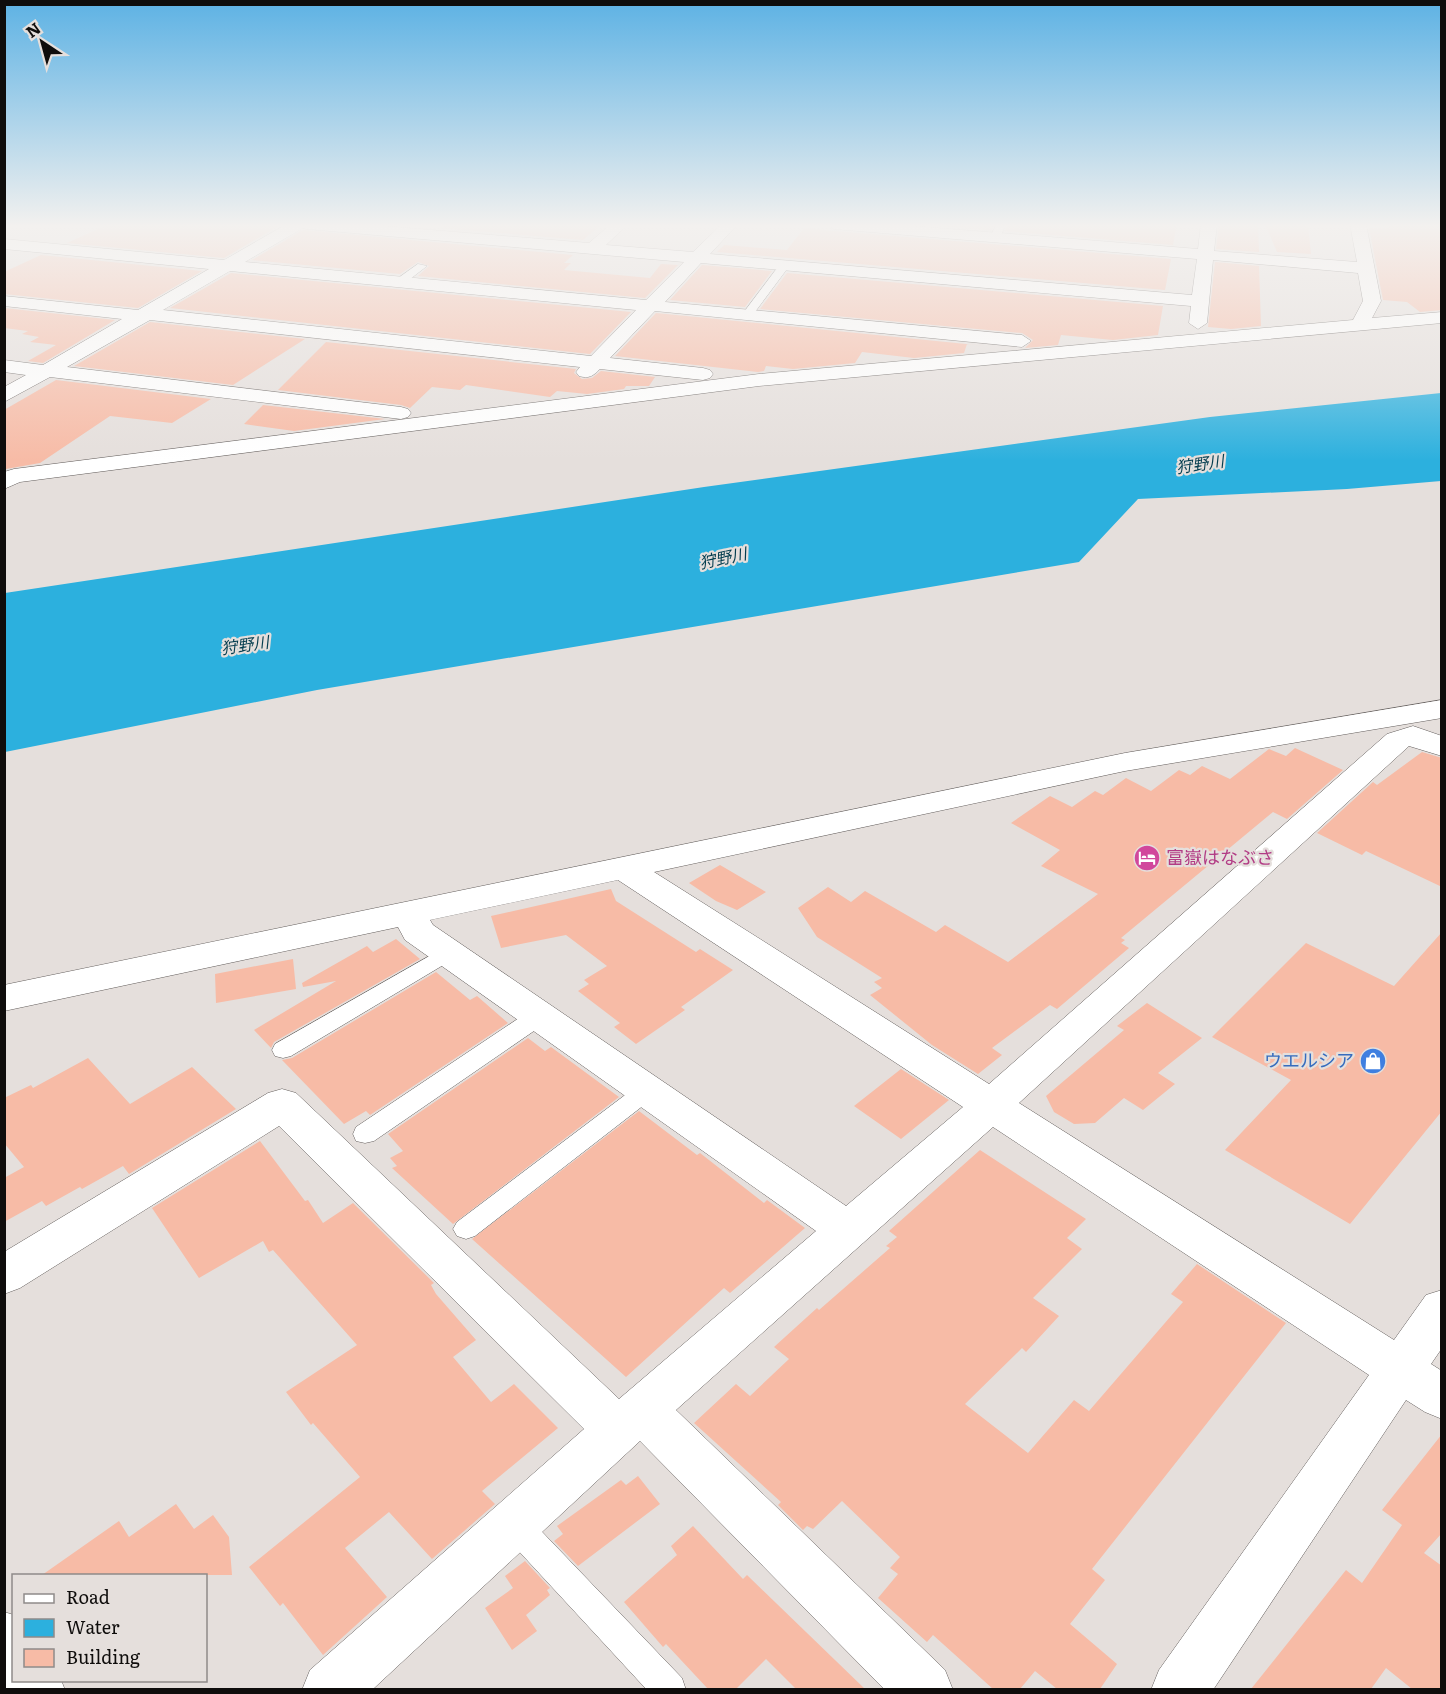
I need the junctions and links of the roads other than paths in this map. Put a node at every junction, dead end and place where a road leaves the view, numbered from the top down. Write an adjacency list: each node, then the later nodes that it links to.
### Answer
1 (25, 303): 9 (street)
2 (165, 303): 9 (street)
3 (631, 303): 7 (street)
4 (756, 303): 8 (lane)
5 (1200, 303): 13 (street)
6 (1371, 303): 11 (street)
7 (651, 305): 8 (street); 15 (street)
8 (748, 314): 14 (street)
9 (146, 315): 15 (street); 17 (street)
10 (1442, 317): 11 (street)
11 (1360, 324): 13 (street)
12 (1442, 326): 23 (street)
13 (1196, 339): 14 (street)
14 (1098, 348): 18 (street)
15 (596, 362): 18 (street); 20 (street)
16 (4, 366): 17 (street)
17 (47, 370): 19 (street); 21 (street)
18 (759, 380): 20 (street)
19 (4, 396)
20 (556, 404): 21 (street)
21 (448, 419): 22 (street)
22 (4, 482)
23 (4, 488)
24 (1442, 709): 26 (street)
25 (1442, 747): 33 (street)
26 (624, 868): 27 (street); 33 (street)
27 (410, 913): 28 (street); 29 (street)
28 (447, 953): 30 (street); 31 (lane)
29 (4, 998)
30 (539, 1016): 32 (street); 34 (lane)
31 (283, 1050)
32 (645, 1092): 35 (lane); 36 (street)
33 (993, 1104): 36 (street); 39 (street)
34 (365, 1134)
35 (466, 1229)
36 (847, 1230): 41 (street)
37 (4, 1275): 41 (street)
38 (1442, 1309): 39 (street)
39 (1398, 1369): 40 (street); 46 (street)
40 (1442, 1397)
41 (630, 1420): 42 (street); 45 (street)
42 (514, 1524): 43 (street); 44 (lane)
43 (330, 1689)
44 (670, 1689)
45 (925, 1689)
46 (1179, 1689)

